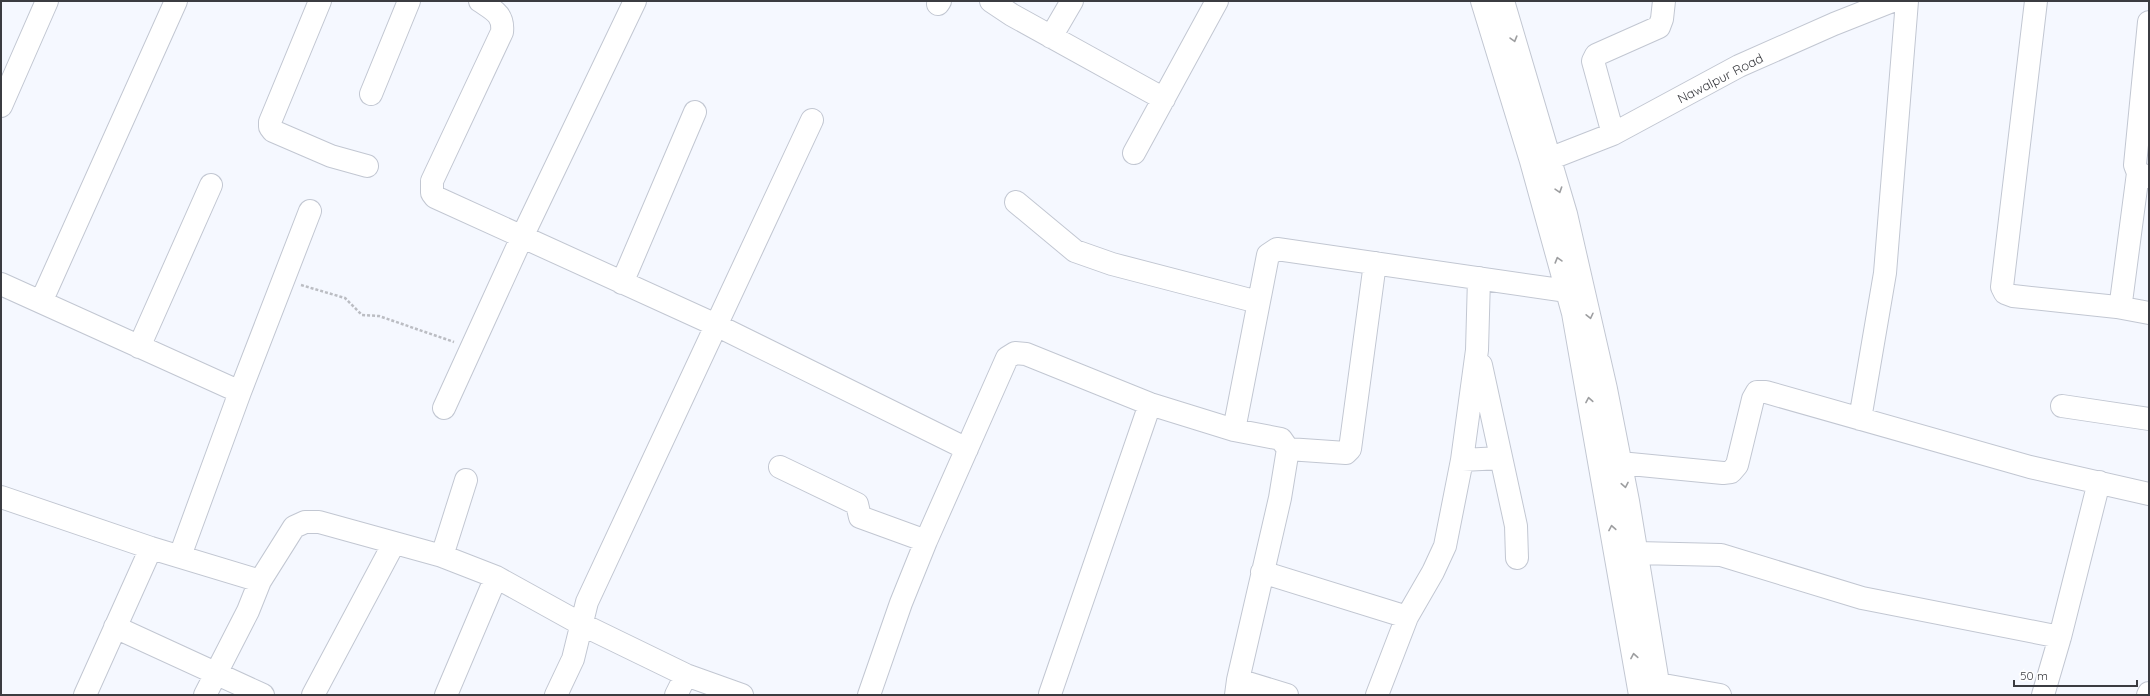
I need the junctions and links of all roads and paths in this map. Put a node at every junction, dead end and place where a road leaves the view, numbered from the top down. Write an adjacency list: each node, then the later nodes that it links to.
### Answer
1 (47, 1): 21 (street)
2 (176, 1): 39 (street)
3 (320, 1): 27 (street)
4 (409, 1): 19 (street)
5 (480, 1): 32 (street)
6 (635, 1): 32 (street)
7 (991, 1): 17 (street)
8 (1072, 1): 17 (street)
9 (1217, 1): 20 (street)
10 (1482, 1): 38 (street, one-way to 10)
11 (1503, 1): 26 (street, one-way to 26)
12 (1664, 1): 24 (street)
13 (1892, 1): 24 (street, Nawalpur Road)
14 (1908, 1): 51 (street)
15 (2036, 1): 41 (street)
16 (2149, 22): 18 (street)
17 (1050, 37): 20 (street)
18 (2147, 69): 28 (street)
19 (371, 94)
20 (1164, 99): 25 (street)
21 (1, 106)
22 (695, 112): 36 (street)
23 (812, 120): 43 (street)
24 (1613, 134): 26 (street, Nawalpur Road)
25 (1134, 153)
26 (1549, 159): 58 (street, one-way to 58)
27 (367, 166)
28 (2144, 175): 41 (street)
29 (211, 185): 44 (street)
30 (1016, 202): 40 (street)
31 (310, 211): 35 (street)
32 (522, 237): 36 (street); 45 (street)
33 (1375, 263): 34 (street); 40 (street); 55 (street)
34 (1480, 278): 38 (street); 46 (street)
35 (283, 280): 45 (path); 47 (street)
36 (622, 283): 43 (street)
37 (1, 284): 39 (street)
38 (1567, 291): 94 (street, one-way to 38)
39 (41, 302): 44 (street)
40 (1258, 302): 53 (street)
41 (2117, 307): 42 (street)
42 (2149, 313)
43 (716, 326): 54 (street); 75 (street)
44 (139, 347): 47 (street)
45 (471, 348): 50 (street)
46 (1477, 350): 56 (street); 57 (street)
47 (240, 392): 68 (street)
48 (1150, 404): 53 (street); 54 (street); 82 (street)
49 (2062, 406): 52 (street)
50 (444, 408)
51 (1860, 419): 58 (street); 61 (street)
52 (2149, 419)
53 (1234, 430): 55 (street)
54 (967, 449): 64 (street)
55 (1288, 449): 71 (street)
56 (1501, 458): 57 (street); 70 (street)
57 (1462, 460): 74 (street)
58 (1620, 463): 67 (street, one-way to 67)
59 (780, 467): 64 (street)
60 (466, 480): 69 (street)
61 (2099, 482): 62 (street); 77 (street)
62 (2149, 494)
63 (1, 497): 66 (street)
64 (926, 541): 91 (street)
65 (394, 543): 69 (street); 73 (street); 86 (street)
66 (151, 548): 68 (street); 76 (street)
67 (1637, 553): 77 (street); 81 (street)
68 (180, 556): 73 (street)
69 (442, 556): 72 (street)
70 (1517, 558)
71 (1262, 572): 74 (street); 80 (street)
72 (496, 577): 75 (street); 87 (street)
73 (260, 581): 78 (street)
74 (1407, 617): 93 (street)
75 (581, 624): 79 (street); 88 (street)
76 (115, 627): 78 (street); 83 (street)
77 (2060, 638): 96 (street)
78 (216, 674): 84 (street); 85 (street)
79 (686, 675): 89 (street); 90 (street)
80 (1237, 687): 92 (street)
81 (1659, 690): 95 (street)
82 (1050, 694)
83 (85, 695)
84 (205, 695)
85 (263, 695)
86 (314, 695)
87 (446, 695)
88 (556, 695)
89 (676, 695)
90 (742, 695)
91 (869, 695)
92 (1286, 695)
93 (1377, 695)
94 (1640, 695)
95 (1720, 695)
96 (2043, 695)

